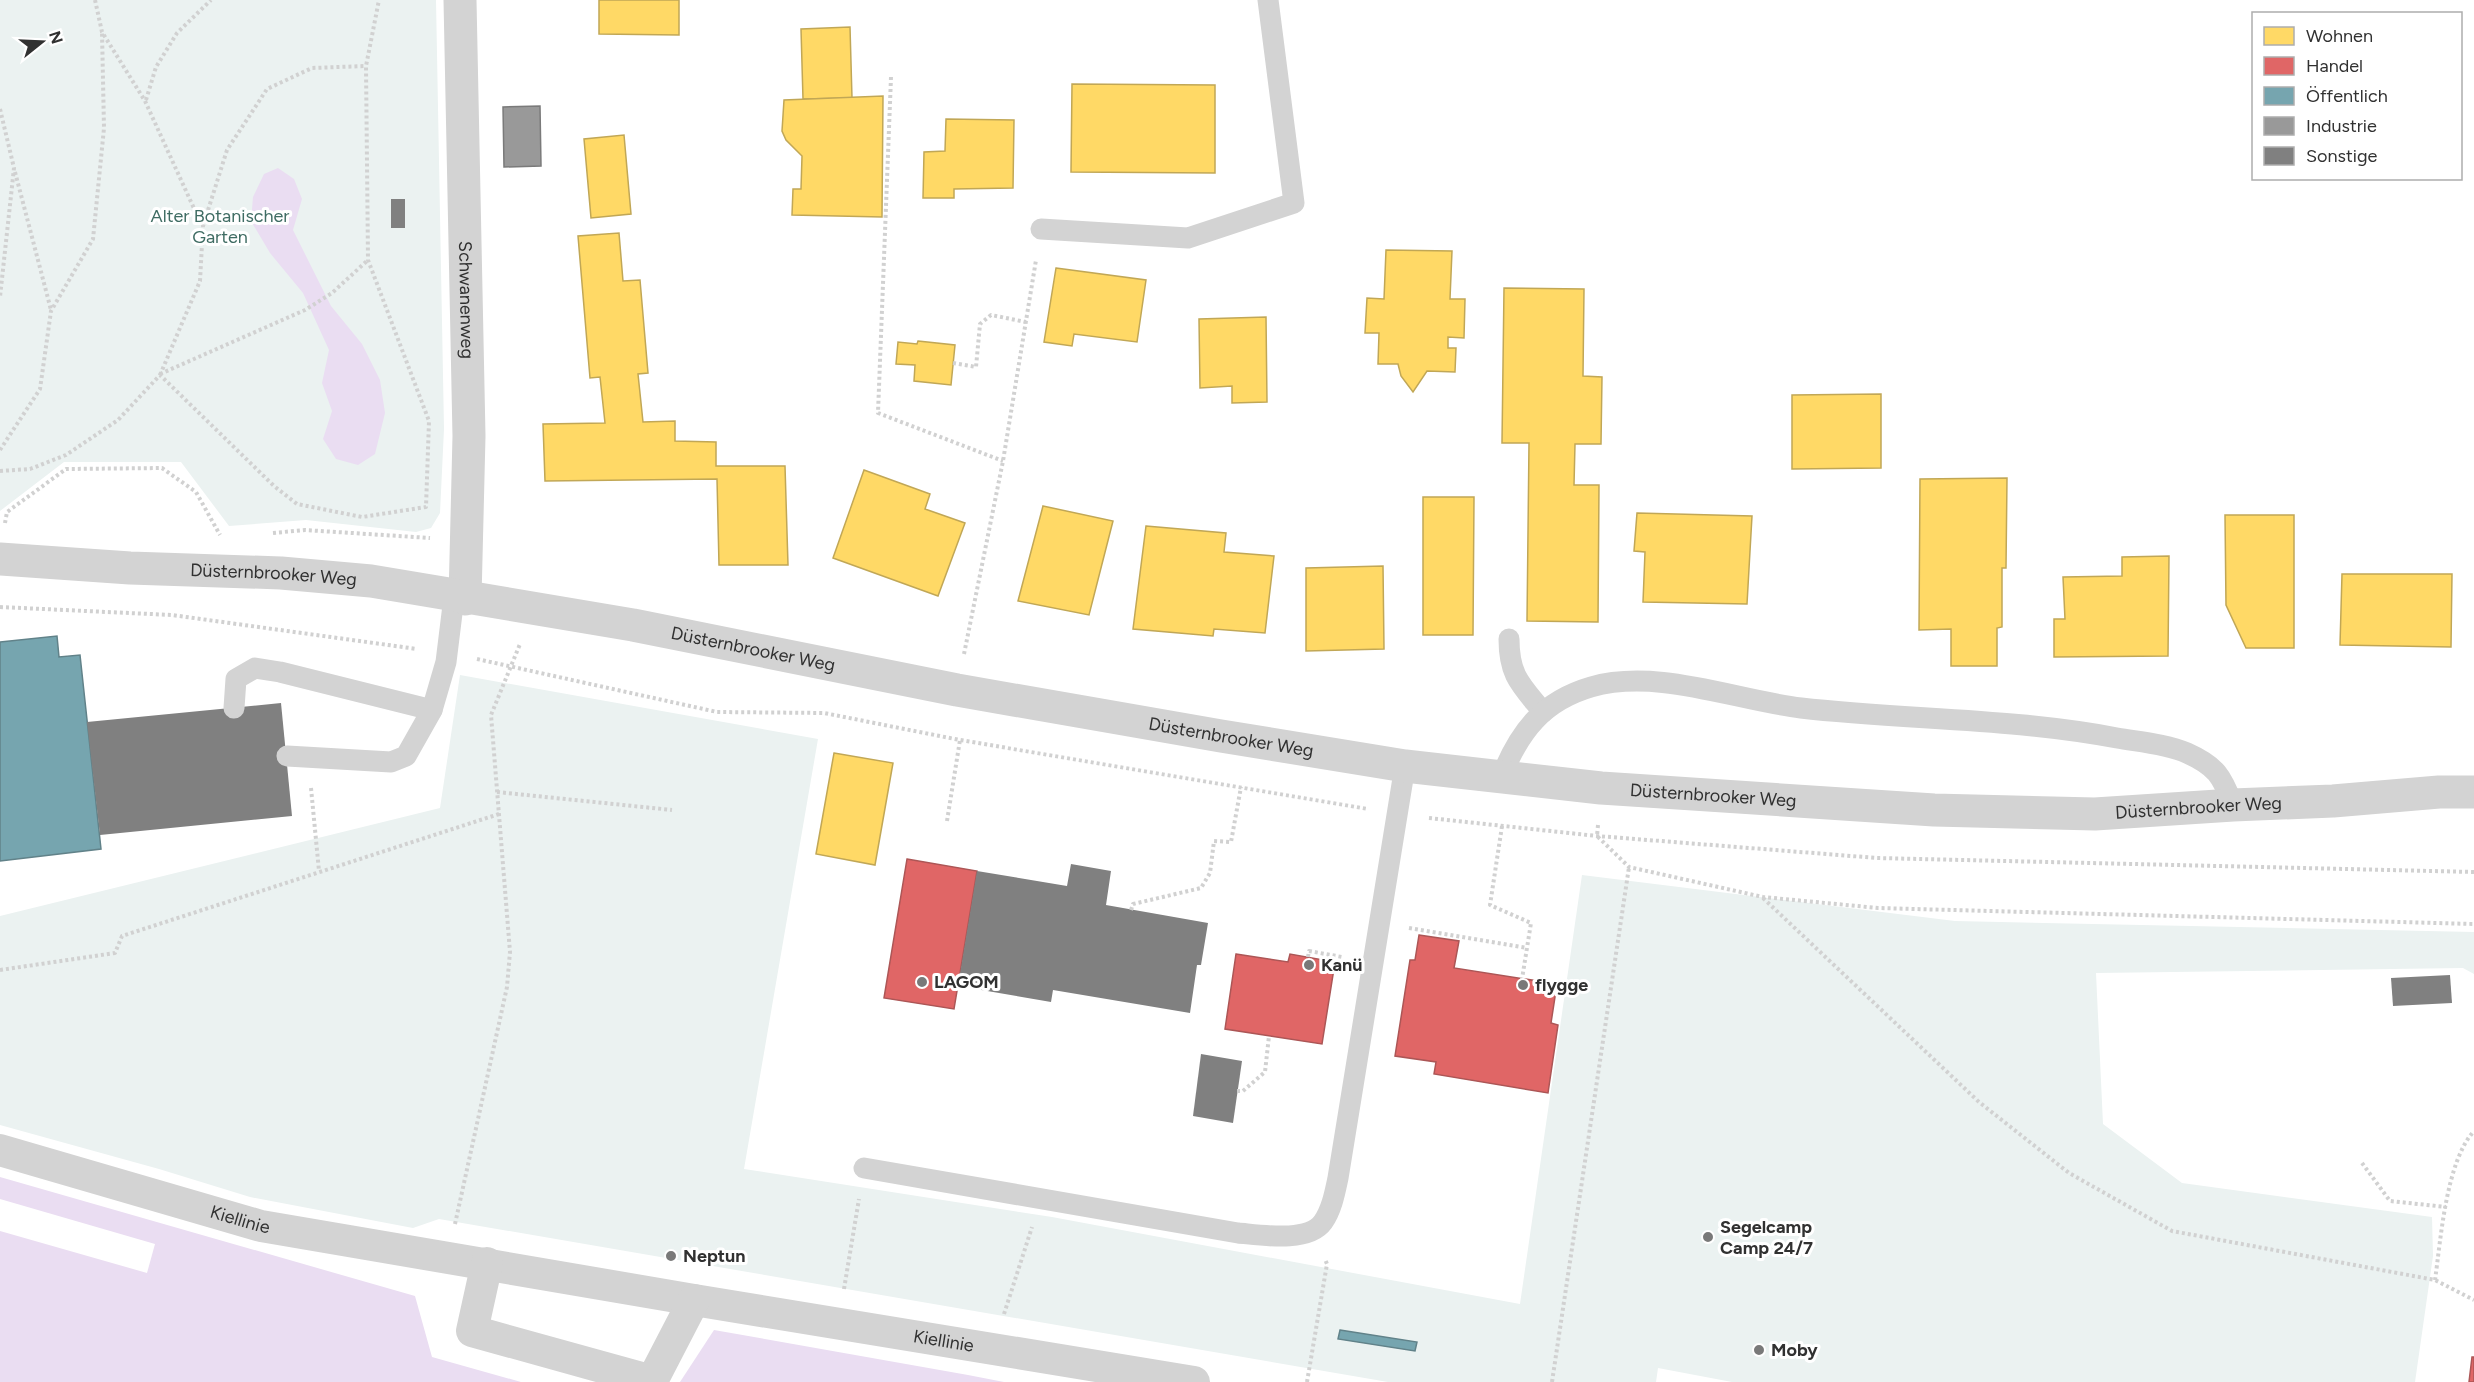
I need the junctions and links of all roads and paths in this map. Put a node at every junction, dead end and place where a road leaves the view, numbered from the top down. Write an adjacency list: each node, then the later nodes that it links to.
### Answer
1 (95, 0): 6 (path)
2 (211, 0): 9 (path)
3 (379, 0): 7 (path)
4 (460, 0): 25 (street, Schwanenweg)
5 (1268, 0): 13 (lane)
6 (102, 32): 9 (path); 16 (path)
7 (366, 66): 12 (path); 14 (path)
8 (891, 77): 21 (path)
9 (145, 101): 12 (path)
10 (0, 109): 11 (path)
11 (14, 168): 15 (path); 16 (path)
12 (203, 226): 19 (path)
13 (1041, 230): 17 (path)
14 (368, 260): 19 (path); 19 (path)
15 (0, 297)
16 (51, 311): 20 (path)
17 (1026, 322): 18 (path); 21 (path)
18 (953, 363)
19 (160, 375): 22 (path)
20 (0, 450)
21 (1003, 461): 30 (path)
22 (0, 471)
23 (269, 534): 25 (path)
24 (222, 539): 26 (path)
25 (467, 541): 27 (street, Schwanenweg)
26 (2, 546): 27 (street, Düsternbrooker Weg)
27 (459, 598): 28 (street, Düsternbrooker Weg); 32 (lane)
28 (534, 610): 30 (street, Düsternbrooker Weg); 40 (path)
29 (1509, 639): 33 (lane)
30 (957, 690): 36 (street, Düsternbrooker Weg)
31 (234, 708): 32 (lane)
32 (432, 710): 35 (lane)
33 (1543, 712): 37 (lane); 42 (lane)
34 (960, 740): 45 (path)
35 (297, 756): 48 (path)
36 (1405, 766): 37 (street, Düsternbrooker Weg); 51 (lane)
37 (1502, 776): 39 (street, Düsternbrooker Weg)
38 (1241, 787): 50 (path)
39 (1601, 788): 42 (street, Düsternbrooker Weg); 47 (path)
40 (497, 792): 43 (path); 44 (path)
41 (2474, 792): 42 (street, Düsternbrooker Weg)
42 (2233, 805)
43 (672, 810)
44 (499, 814): 48 (path); 67 (path)
45 (947, 821)
46 (1502, 826): 53 (path)
47 (1629, 867): 49 (path); 76 (path)
48 (319, 871): 56 (path)
49 (1763, 897): 52 (path); 69 (path)
50 (1131, 910)
51 (1378, 923): 53 (path); 55 (lane)
52 (2474, 924)
53 (1527, 948): 57 (path)
54 (1308, 957): 55 (path)
55 (1372, 963): 66 (lane)
56 (0, 970)
57 (1522, 979)
58 (1269, 1036): 59 (path)
59 (1237, 1091)
60 (2474, 1131): 65 (path)
61 (0, 1150): 67 (street, Kiellinie)
62 (2362, 1163): 65 (path)
63 (864, 1168): 64 (lane); 72 (path)
64 (1039, 1198): 66 (lane); 73 (path)
65 (2446, 1208): 69 (path)
66 (1316, 1229): 75 (path)
67 (447, 1258): 68 (street, Kiellinie)
68 (487, 1263): 70 (street, Kiellinie); 70 (street)
69 (2435, 1280): 71 (path)
70 (694, 1300): 72 (street, Kiellinie)
71 (2474, 1300)
72 (837, 1322): 73 (street, Kiellinie)
73 (993, 1349): 74 (street, Kiellinie)
74 (1194, 1382)
75 (1307, 1382)
76 (1552, 1382)

